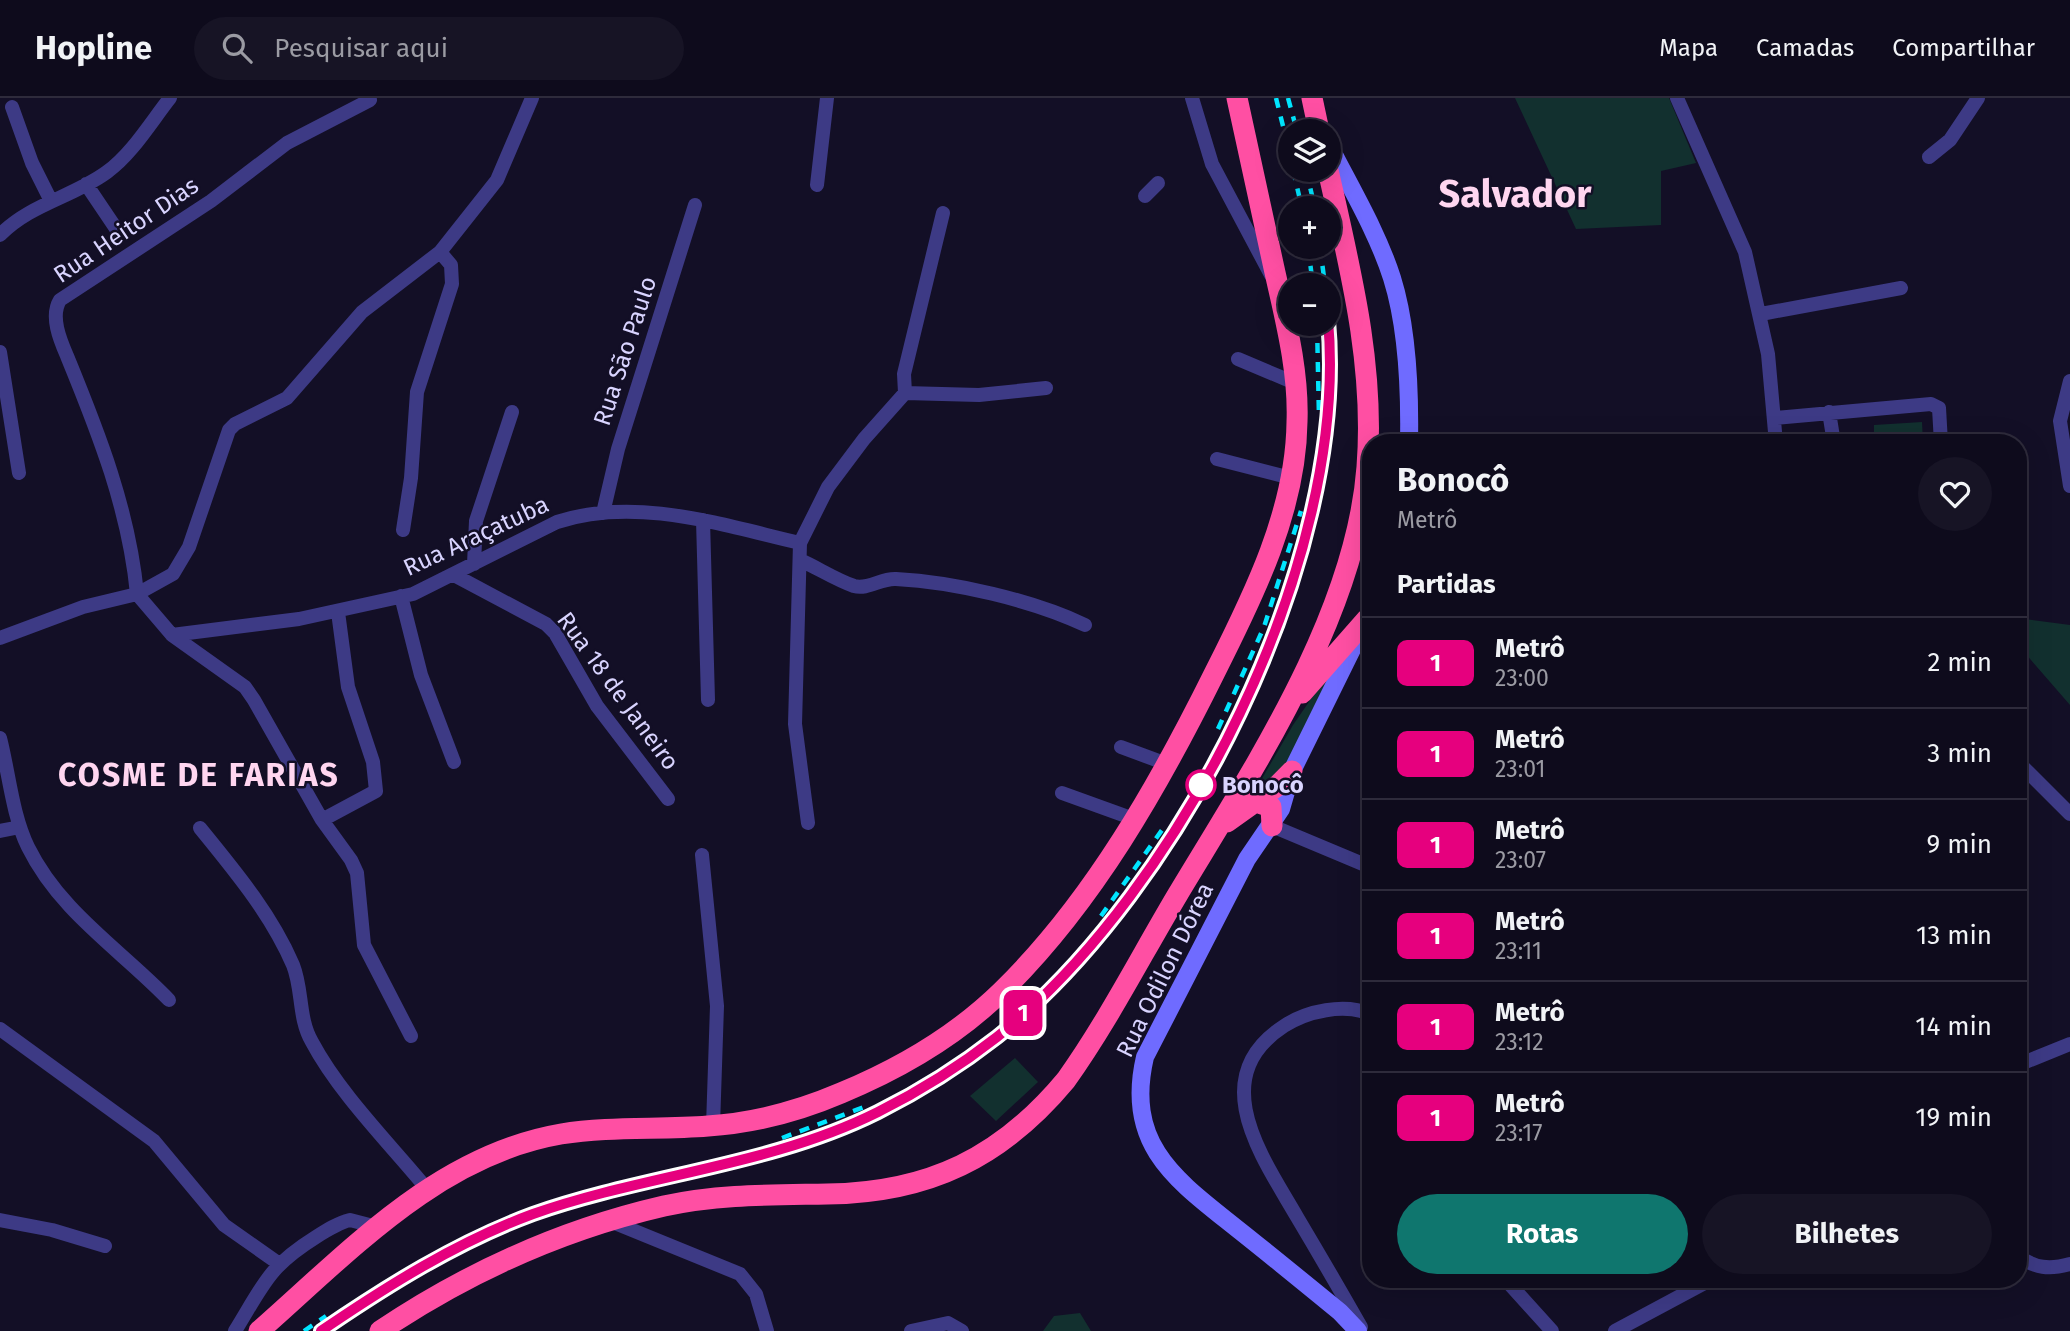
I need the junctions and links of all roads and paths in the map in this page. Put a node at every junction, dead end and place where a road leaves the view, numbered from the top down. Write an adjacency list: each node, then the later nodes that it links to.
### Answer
1 (170, 98): 16 (street)
2 (532, 98): 24 (street)
3 (827, 98): 17 (street)
4 (1192, 98): 26 (street)
5 (1237, 98): 25 (highway)
6 (1312, 98): 11 (highway)
7 (1677, 98): 28 (street)
8 (1978, 98): 12 (street)
9 (370, 100): 56 (street, Rua Heitor Dias)
10 (12, 107): 19 (street)
11 (1317, 119)
12 (1929, 157)
13 (1341, 169): 40 (street)
14 (1331, 182): 39 (highway)
15 (1158, 183): 18 (street)
16 (86, 184): 19 (street); 22 (street)
17 (817, 185)
18 (1145, 197)
19 (51, 201): 23 (street)
20 (695, 205): 49 (street, Rua São Paulo)
21 (943, 213): 35 (street)
22 (117, 230)
23 (0, 234)
24 (440, 252): 51 (street); 56 (street)
25 (1278, 284)
26 (1278, 287)
27 (1901, 288): 28 (street)
28 (1761, 314): 38 (street)
29 (1287, 336): 33 (highway)
30 (0, 352): 45 (street)
31 (1238, 359): 33 (street)
32 (2070, 381): 47 (street)
33 (1295, 383): 46 (highway)
34 (1046, 388): 35 (street)
35 (905, 393): 52 (street)
36 (512, 412): 54 (street)
37 (1829, 412): 38 (street); 42 (street); 43 (street)
38 (1775, 418): 41 (street)
39 (1367, 434)
40 (1409, 434)
41 (1776, 434)
42 (1833, 434)
43 (1940, 434)
44 (1217, 459): 46 (street)
45 (19, 473)
46 (1291, 478): 69 (highway)
47 (2070, 486)
48 (1362, 509): 65 (highway)
49 (603, 513): 50 (street, Rua Araçatuba); 54 (street, Rua Araçatuba)
50 (703, 520): 52 (street, Rua Araçatuba); 64 (street)
51 (402, 530)
52 (800, 543): 53 (street)
53 (800, 560): 60 (street); 78 (street)
54 (474, 564): 55 (street, Rua Araçatuba)
55 (454, 575): 57 (street, Rua Araçatuba); 73 (street, Rua 18 de Janeiro)
56 (137, 594): 62 (street); 63 (street)
57 (401, 596): 58 (street, Rua Araçatuba); 68 (street)
58 (338, 612): 62 (street, Rua Araçatuba); 77 (street)
59 (1362, 622): 65 (highway)
60 (1085, 625)
61 (1362, 627): 70 (street, Rua Odilon Dórea)
62 (172, 635): 77 (street)
63 (0, 638)
64 (708, 700)
65 (1279, 722): 83 (highway)
66 (0, 738): 80 (street)
67 (1121, 747): 69 (street)
68 (454, 762)
69 (1167, 764): 76 (highway)
70 (1292, 771): 74 (highway); 79 (street, Rua Odilon Dórea)
71 (2027, 771): 75 (street)
72 (1062, 793): 76 (street)
73 (668, 799)
74 (1253, 801): 79 (highway); 83 (highway)
75 (2070, 814)
76 (1134, 819): 92 (highway)
77 (322, 820): 89 (street)
78 (808, 823)
79 (1272, 826): 85 (street); 109 (street, Rua Odilon Dórea)
80 (20, 827): 82 (street); 86 (street)
81 (200, 828): 93 (street)
82 (0, 831)
83 (1215, 832): 95 (highway)
84 (702, 855): 92 (street)
85 (1362, 864)
86 (169, 1000)
87 (1362, 1012): 109 (street)
88 (0, 1029): 99 (street)
89 (411, 1036)
90 (2070, 1044): 91 (street)
91 (2027, 1062)
92 (713, 1126): 93 (highway)
93 (427, 1189): 96 (highway)
94 (0, 1220): 97 (street)
95 (609, 1220): 105 (highway); 106 (street)
96 (377, 1227): 99 (street); 104 (highway)
97 (105, 1246)
98 (2027, 1262): 100 (street)
99 (278, 1263): 103 (street)
100 (2070, 1264)
101 (1513, 1288): 110 (street)
102 (1695, 1288): 111 (street)
103 (235, 1331)
104 (259, 1331)
105 (380, 1331)
106 (767, 1331)
107 (911, 1331): 108 (street)
108 (961, 1331)
109 (1361, 1331)
110 (1552, 1331)
111 (1615, 1331)

